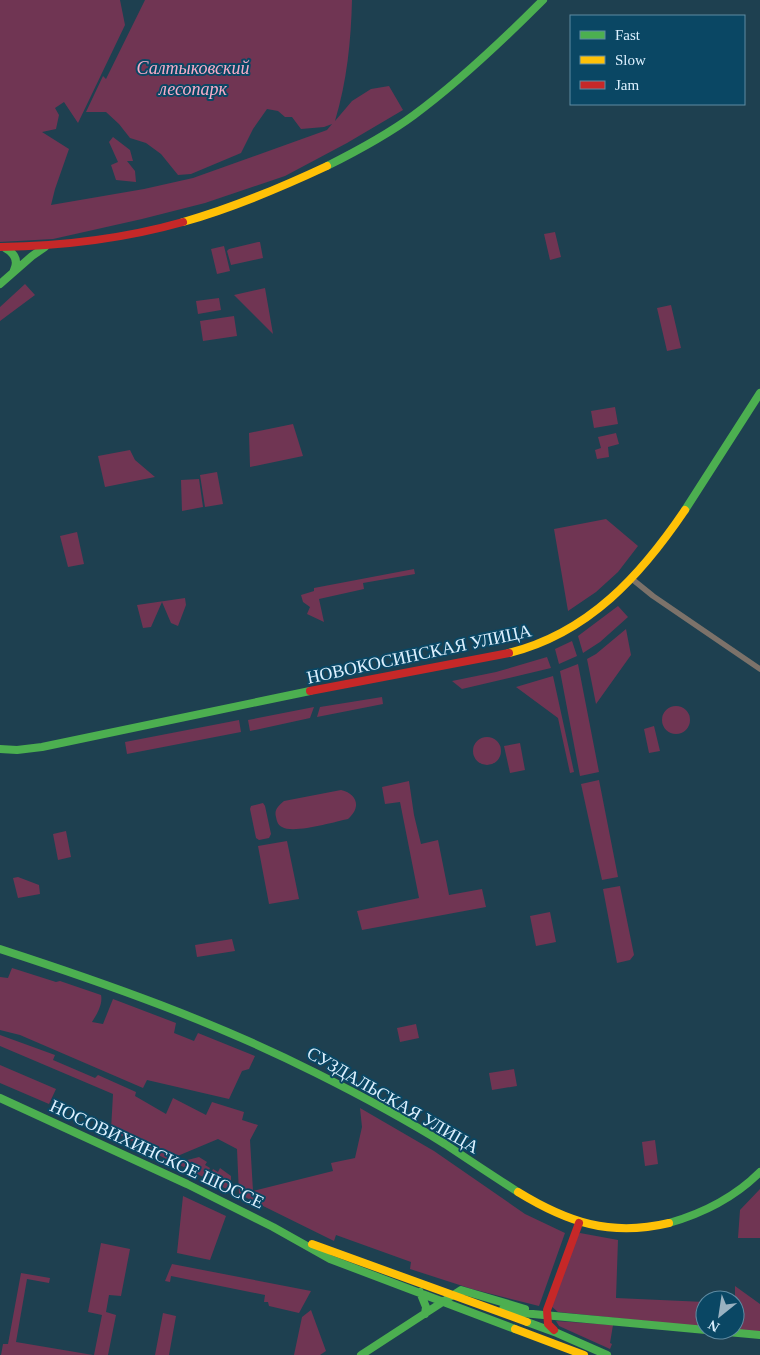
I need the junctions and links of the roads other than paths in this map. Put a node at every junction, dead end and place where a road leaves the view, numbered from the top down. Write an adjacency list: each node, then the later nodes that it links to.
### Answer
1 (543, 0): 2 (street)
2 (54, 245): 3 (street); 4 (street)
3 (0, 247): 4 (street)
4 (7, 277): 5 (street)
5 (0, 284)
6 (760, 393): 7 (street, НОВОКОСИНСКАЯ УЛИЦА)
7 (632, 579): 8 (street); 9 (street, НОВОКОСИНСКАЯ УЛИЦА)
8 (760, 669)
9 (0, 749)
10 (0, 949): 13 (street, СУЗДАЛЬСКАЯ УЛИЦА)
11 (0, 1098): 14 (street, НОСОВИХИНСКОЕ ШОССЕ)
12 (760, 1172): 13 (street, СУЗДАЛЬСКАЯ УЛИЦА)
13 (579, 1223): 20 (street)
14 (300, 1240): 15 (street, НОСОВИХИНСКОЕ ШОССЕ); 16 (street, НОСОВИХИНСКОЕ ШОССЕ)
15 (420, 1292): 17 (street, НОСОВИХИНСКОЕ ШОССЕ); 19 (street)
16 (454, 1295): 17 (street); 18 (street, НОСОВИХИНСКОЕ ШОССЕ); 20 (street)
17 (444, 1301): 19 (street); 25 (street, НОСОВИХИНСКОЕ ШОССЕ)
18 (483, 1306): 20 (street); 21 (street, НОСОВИХИНСКОЕ ШОССЕ)
19 (425, 1314): 24 (street)
20 (546, 1315): 21 (street); 22 (street)
21 (557, 1333): 23 (street, НОСОВИХИНСКОЕ ШОССЕ)
22 (760, 1335)
23 (585, 1346): 25 (street); 26 (street, НОСОВИХИНСКОЕ ШОССЕ)
24 (361, 1355)
25 (583, 1355)
26 (607, 1355)

